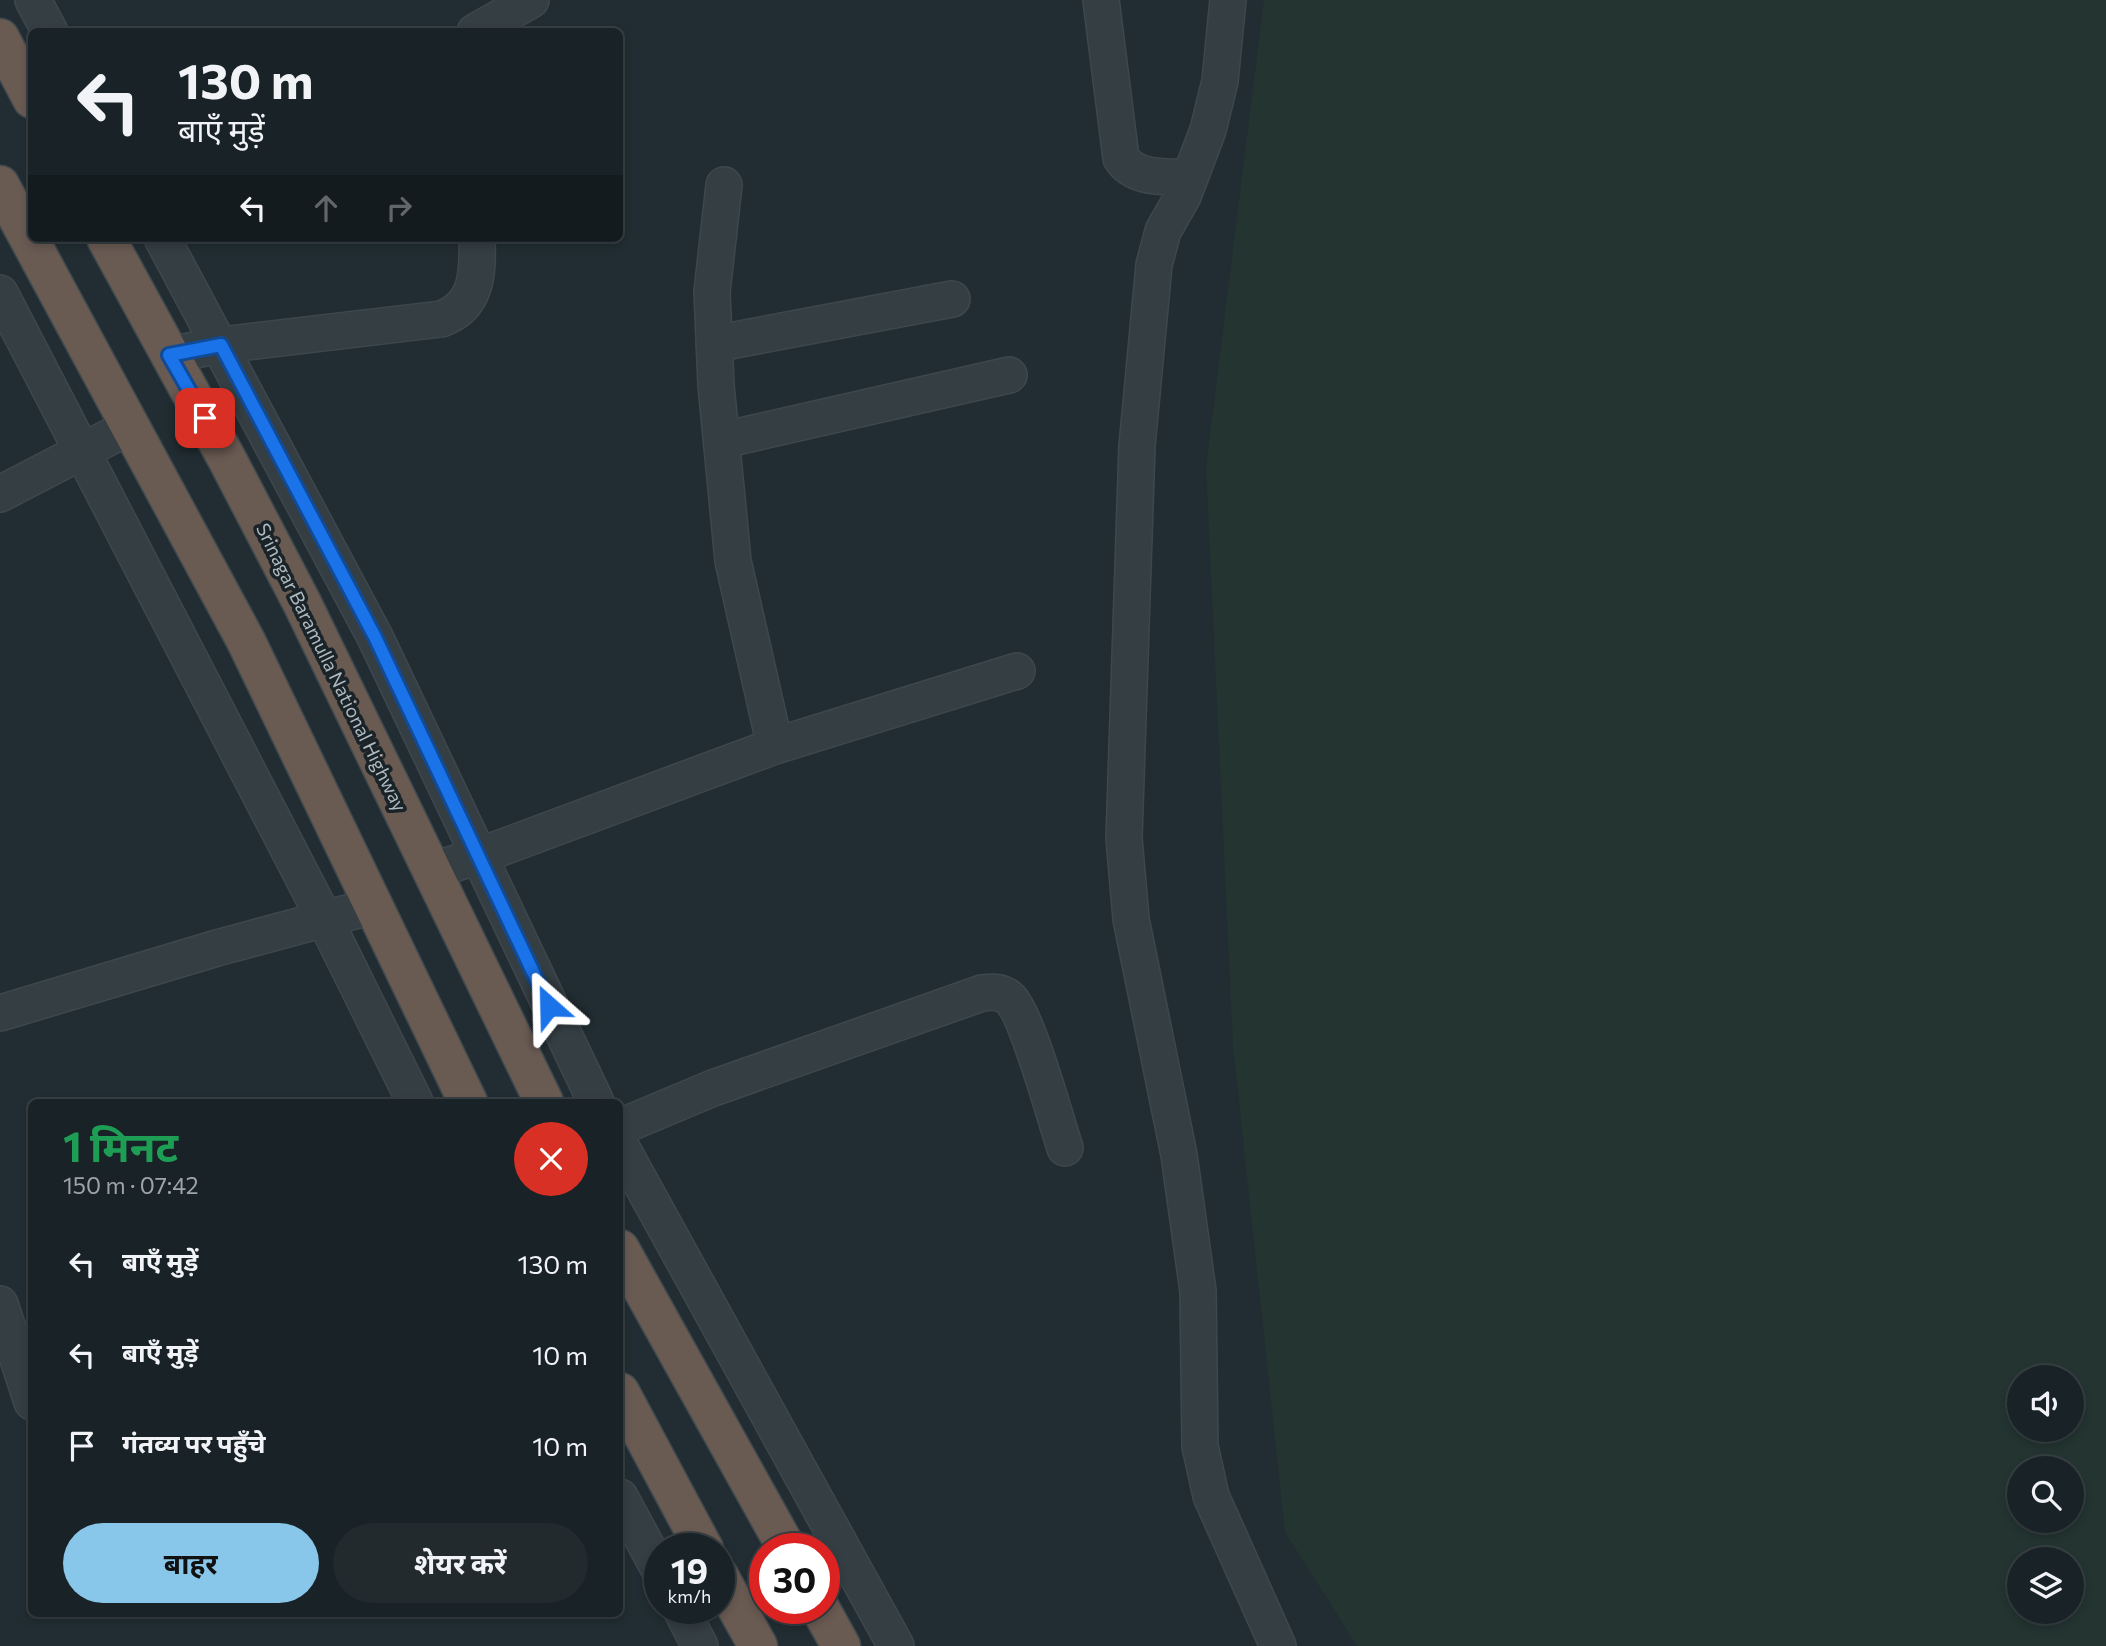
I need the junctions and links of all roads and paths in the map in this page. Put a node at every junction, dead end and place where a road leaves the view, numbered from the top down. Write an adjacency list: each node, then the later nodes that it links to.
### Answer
1 (33, 0): 5 (street)
2 (531, 0): 6 (street)
3 (1101, 0): 9 (street)
4 (1228, 0): 9 (street)
5 (48, 28)
6 (482, 28)
7 (0, 38): 8 (highway)
8 (28, 91)
9 (1190, 178): 56 (street)
10 (0, 185): 12 (highway)
11 (724, 185): 19 (street)
12 (28, 237)
13 (31, 242): 23 (highway)
14 (108, 242): 21 (highway, Srinagar Baramulla National Highway)
15 (164, 242): 20 (street)
16 (477, 242): 20 (street)
17 (0, 293): 25 (street)
18 (952, 299): 19 (street)
19 (714, 344): 24 (street)
20 (221, 345): 21 (street); 29 (street)
21 (169, 355): 30 (highway, Srinagar Baramulla National Highway)
22 (1009, 375): 24 (street)
23 (131, 426): 25 (street); 31 (highway)
24 (723, 440): 28 (street)
25 (83, 452): 26 (street); 32 (street)
26 (0, 494)
27 (1017, 671): 28 (street)
28 (775, 746): 29 (street)
29 (479, 856): 30 (street); 37 (street)
30 (433, 870): 36 (highway, Srinagar Baramulla National Highway)
31 (373, 906): 32 (street); 35 (highway)
32 (325, 920): 33 (street); 34 (street)
33 (0, 1013)
34 (414, 1099)
35 (467, 1099)
36 (543, 1099)
37 (595, 1099)
38 (623, 1126): 39 (street)
39 (1065, 1148)
40 (623, 1150): 55 (street)
41 (623, 1254): 47 (highway)
42 (0, 1304): 43 (street)
43 (28, 1390)
44 (623, 1398): 46 (highway)
45 (623, 1503): 48 (street)
46 (695, 1533)
47 (778, 1533)
48 (644, 1541)
49 (735, 1605): 53 (highway)
50 (689, 1624): 52 (street)
51 (829, 1624): 54 (highway)
52 (701, 1646)
53 (758, 1646)
54 (841, 1646)
55 (896, 1646)
56 (1278, 1646)

